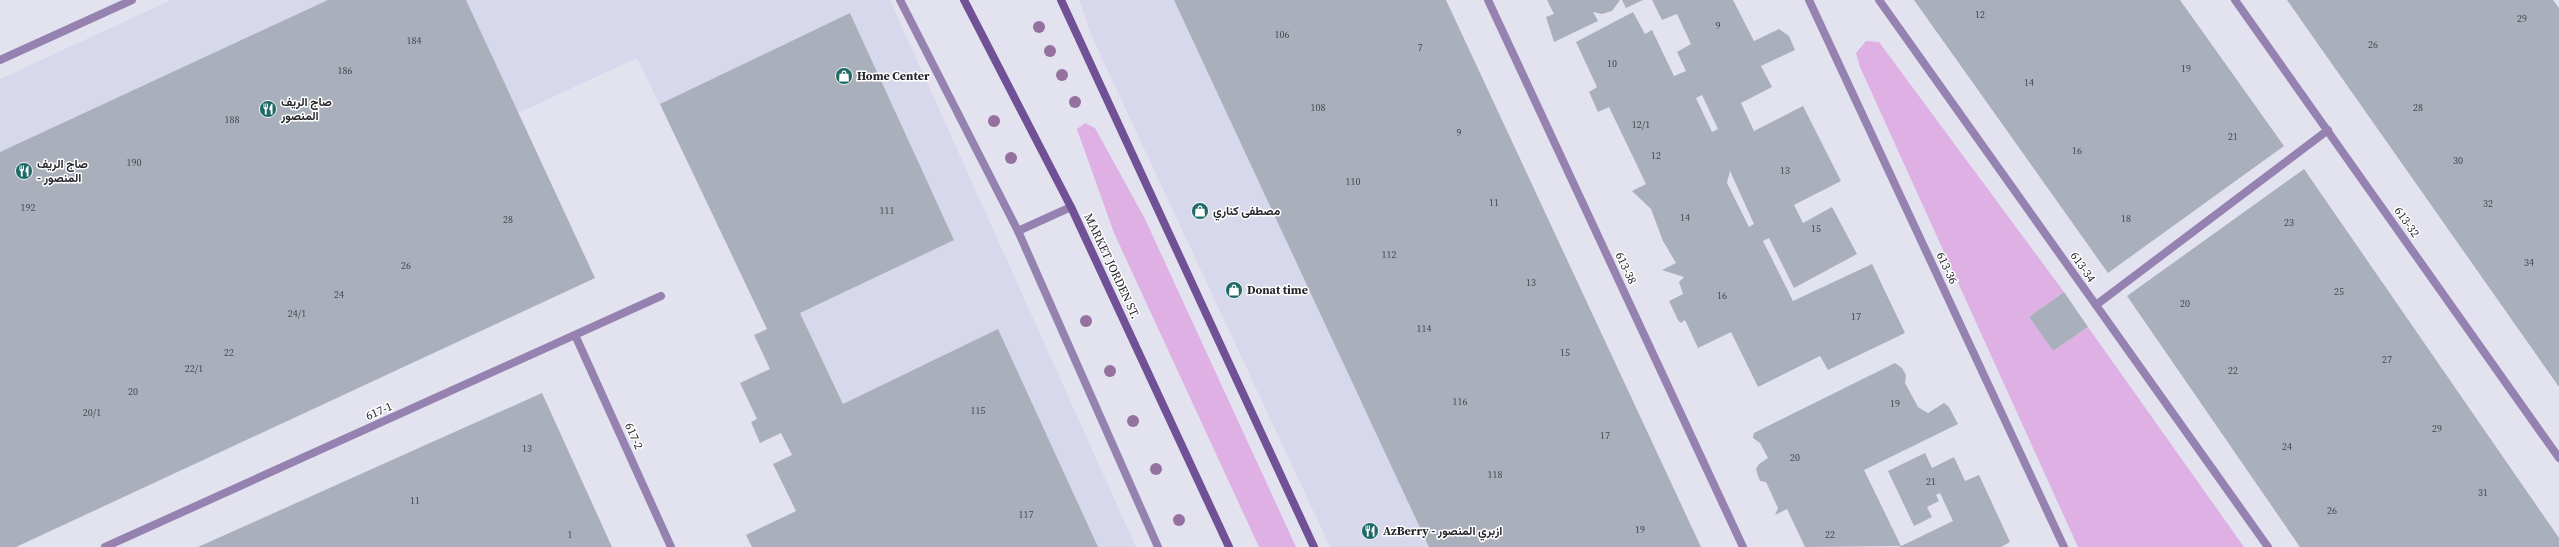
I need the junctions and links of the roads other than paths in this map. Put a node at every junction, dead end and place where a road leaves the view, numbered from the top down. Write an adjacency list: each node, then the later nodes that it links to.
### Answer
1 (132, 0): 9 (street)
2 (900, 0): 12 (street)
3 (964, 0): 11 (main road, MARKET JORDEN ST.)
4 (1061, 0): 21 (main road)
5 (1488, 0): 22 (street, 613-38)
6 (1809, 0): 23 (street, 613-36)
7 (1879, 0): 14 (street, 613-34)
8 (2235, 0): 10 (street, 613-32)
9 (0, 60)
10 (2328, 130): 14 (street); 16 (street, 613-32)
11 (1071, 207): 12 (street); 20 (main road, MARKET JORDEN ST.)
12 (1018, 231): 19 (street)
13 (661, 296): 15 (street, 617-1)
14 (2096, 305): 24 (street, 613-34)
15 (575, 335): 17 (street, 617-1); 18 (street, 617-2)
16 (2559, 458)
17 (105, 547)
18 (671, 547)
19 (1158, 547)
20 (1229, 547)
21 (1314, 547)
22 (1742, 547)
23 (2064, 547)
24 (2268, 547)

